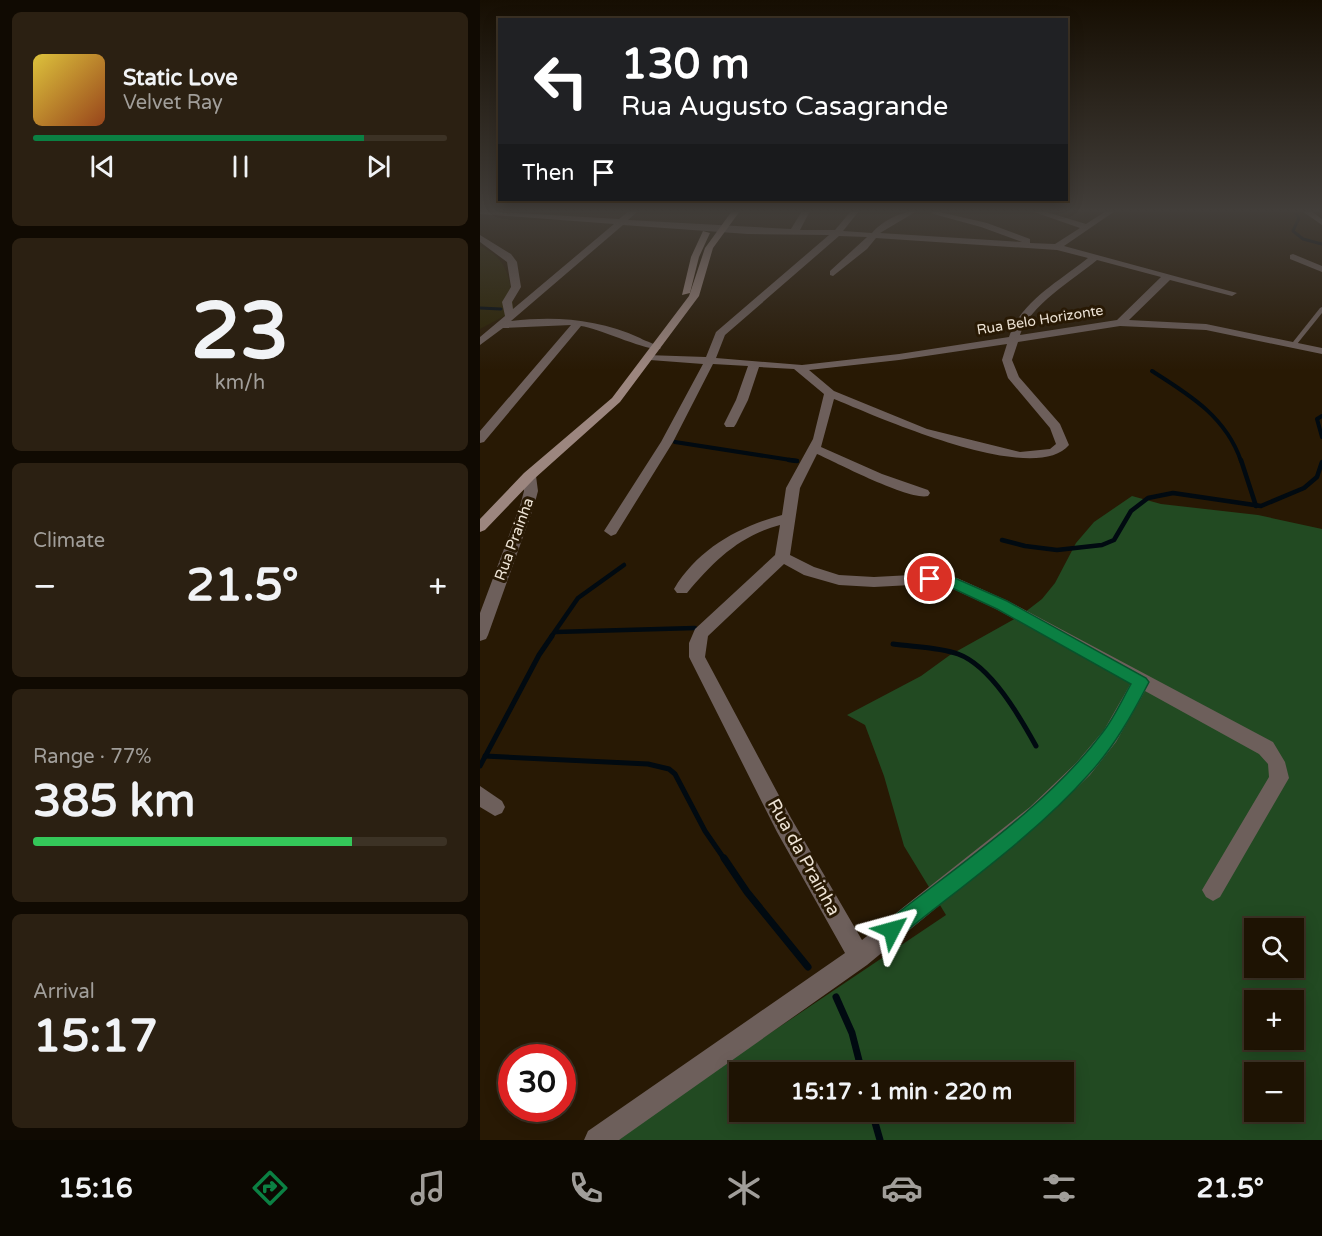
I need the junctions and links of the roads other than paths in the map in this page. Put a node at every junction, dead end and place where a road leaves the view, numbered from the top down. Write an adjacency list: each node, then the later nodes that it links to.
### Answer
1 (512, 264): 14 (street)
2 (572, 264): 14 (street)
3 (693, 264): 12 (street)
4 (704, 264): 12 (street)
5 (800, 264): 22 (street)
6 (844, 264): 9 (street)
7 (1086, 264): 17 (street)
8 (1118, 264): 10 (street)
9 (834, 273)
10 (1167, 277): 11 (street); 16 (street, Rua Belo Horizonte)
11 (1232, 293)
12 (683, 307): 21 (street)
13 (1322, 309): 19 (lane)
14 (506, 322): 15 (street, Rua Belo Horizonte); 18 (street)
15 (578, 323): 21 (street, Rua Belo Horizonte); 27 (street)
16 (1120, 323): 17 (street, Rua Belo Horizonte); 19 (street)
17 (1014, 340): 24 (street, Rua Belo Horizonte); 25 (street)
18 (480, 342)
19 (1295, 343): 20 (street)
20 (1322, 351)
21 (653, 353): 22 (street, Rua Belo Horizonte); 29 (street)
22 (710, 360): 23 (street, Rua Belo Horizonte); 33 (street)
23 (754, 363): 24 (street, Rua Belo Horizonte); 26 (street)
24 (801, 368): 25 (street)
25 (830, 393): 28 (street)
26 (730, 424)
27 (480, 439)
28 (814, 448): 30 (street); 31 (street)
29 (529, 476): 32 (street); 36 (street, Rua Prainha)
30 (923, 493)
31 (787, 518): 34 (street); 35 (street)
32 (480, 527)
33 (611, 531)
34 (782, 557): 37 (street); 39 (street, Rua da Prainha)
35 (682, 589)
36 (480, 635)
37 (1141, 682): 38 (street); 39 (street)
38 (1212, 891)
39 (859, 957): 40 (street)
40 (597, 1140)

